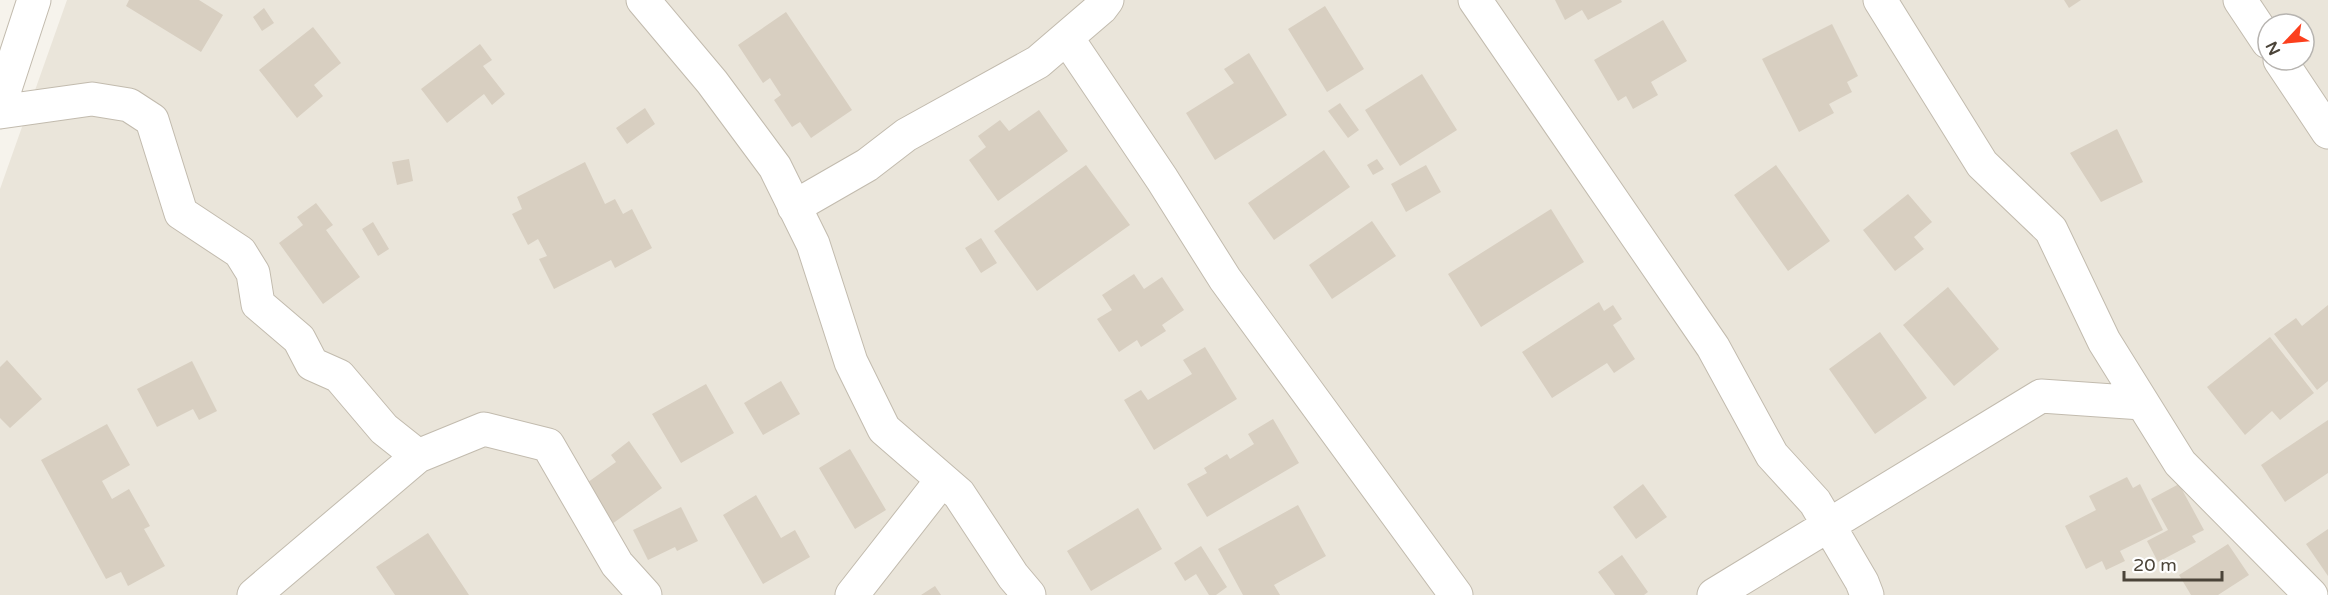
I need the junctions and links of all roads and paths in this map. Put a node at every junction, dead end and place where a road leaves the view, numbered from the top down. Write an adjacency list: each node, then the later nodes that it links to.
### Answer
1 (34, 0): 10 (street)
2 (642, 0): 13 (street)
3 (1107, 0): 8 (street)
4 (1475, 0): 17 (street)
5 (1880, 0): 14 (street)
6 (2240, 0): 7 (street)
7 (2256, 24)
8 (1067, 38): 13 (street); 22 (street)
9 (2288, 72): 12 (street)
10 (0, 104)
11 (0, 112): 15 (street)
12 (2328, 132)
13 (794, 207): 16 (street)
14 (2142, 403): 17 (street); 25 (street)
15 (418, 456): 18 (street); 19 (street)
16 (942, 480): 20 (street); 21 (street)
17 (1829, 525): 23 (street); 24 (street)
18 (254, 595)
19 (645, 595)
20 (852, 595)
21 (1029, 595)
22 (1456, 595)
23 (1714, 595)
24 (1867, 595)
25 (2311, 595)

